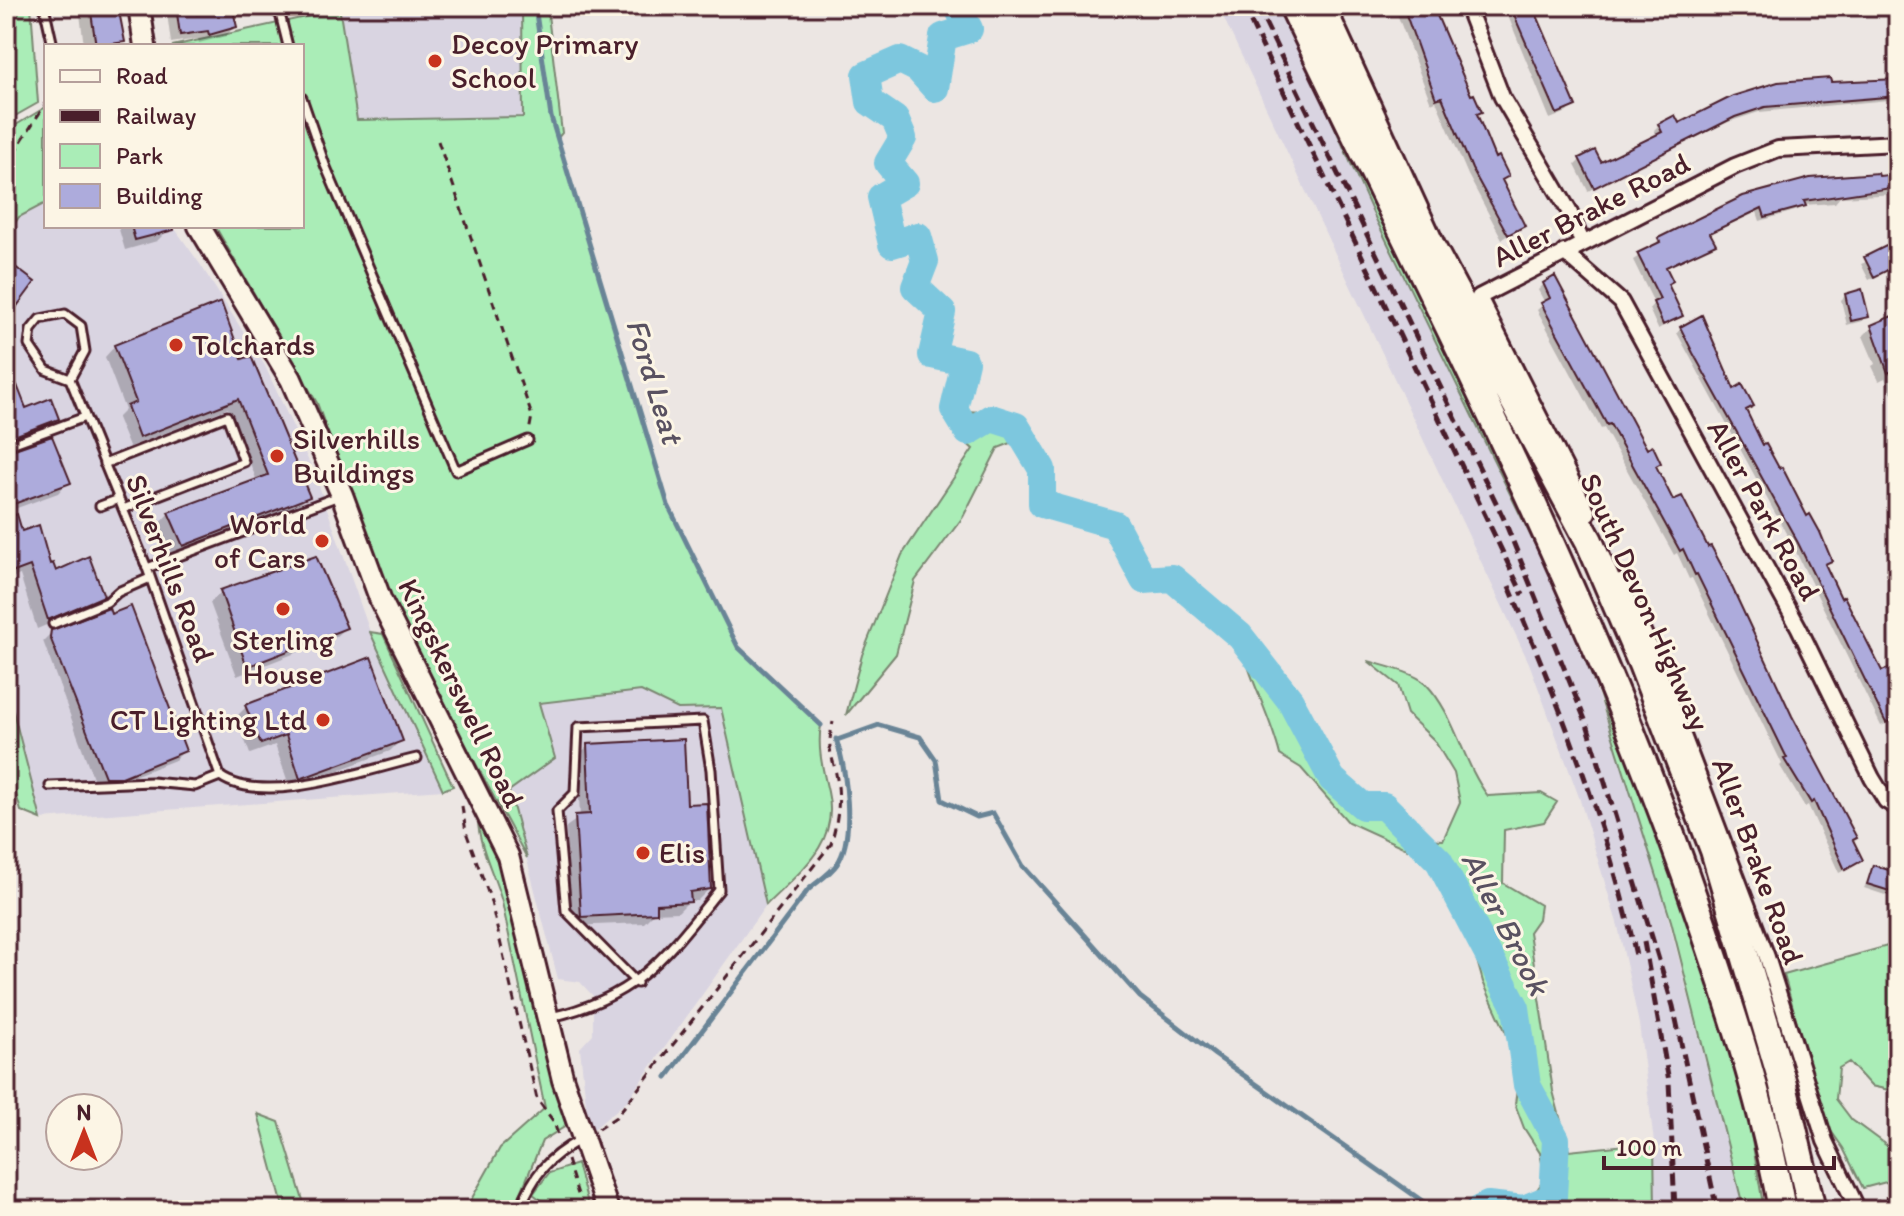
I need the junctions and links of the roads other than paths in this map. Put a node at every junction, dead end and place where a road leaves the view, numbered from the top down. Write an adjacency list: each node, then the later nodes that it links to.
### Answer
1 (44, 6): 7 (lane)
2 (139, 6): 8 (street)
3 (268, 6): 9 (lane)
4 (1293, 6): 36 (highway, South Devon Highway)
5 (1321, 6): 37 (highway, South Devon Highway)
6 (1467, 6): 13 (street)
7 (53, 44)
8 (145, 44)
9 (288, 44)
10 (304, 104): 17 (lane)
11 (1898, 143): 13 (street, Aller Brake Road)
12 (200, 228): 20 (street, Kingskerswell Road)
13 (1582, 242): 14 (street, Aller Brake Road)
14 (1564, 252): 30 (street, Aller Park Road); 38 (street, Aller Brake Road)
15 (70, 379): 15 (lane); 16 (lane, Silverhills Road)
16 (85, 417): 18 (lane); 19 (lane, Silverhills Road)
17 (528, 440)
18 (6, 446)
19 (104, 464): 21 (lane, Silverhills Road); 23 (lane)
20 (342, 495): 24 (lane); 32 (street, Kingskerswell Road)
21 (119, 499): 22 (lane); 23 (lane, Silverhills Road)
22 (100, 506)
23 (123, 509): 24 (lane, Silverhills Road)
24 (147, 568): 25 (lane, Silverhills Road)
25 (150, 578): 26 (lane); 28 (lane, Silverhills Road)
26 (53, 624)
27 (417, 758): 28 (lane)
28 (220, 776): 29 (lane)
29 (50, 786)
30 (1898, 808)
31 (637, 983): 31 (lane); 32 (lane)
32 (548, 1018): 33 (street, Kingskerswell Road)
33 (572, 1144): 34 (lane); 35 (street, Kingskerswell Road)
34 (519, 1210)
35 (608, 1210)
36 (1782, 1210)
37 (1812, 1210)
38 (1858, 1210)

